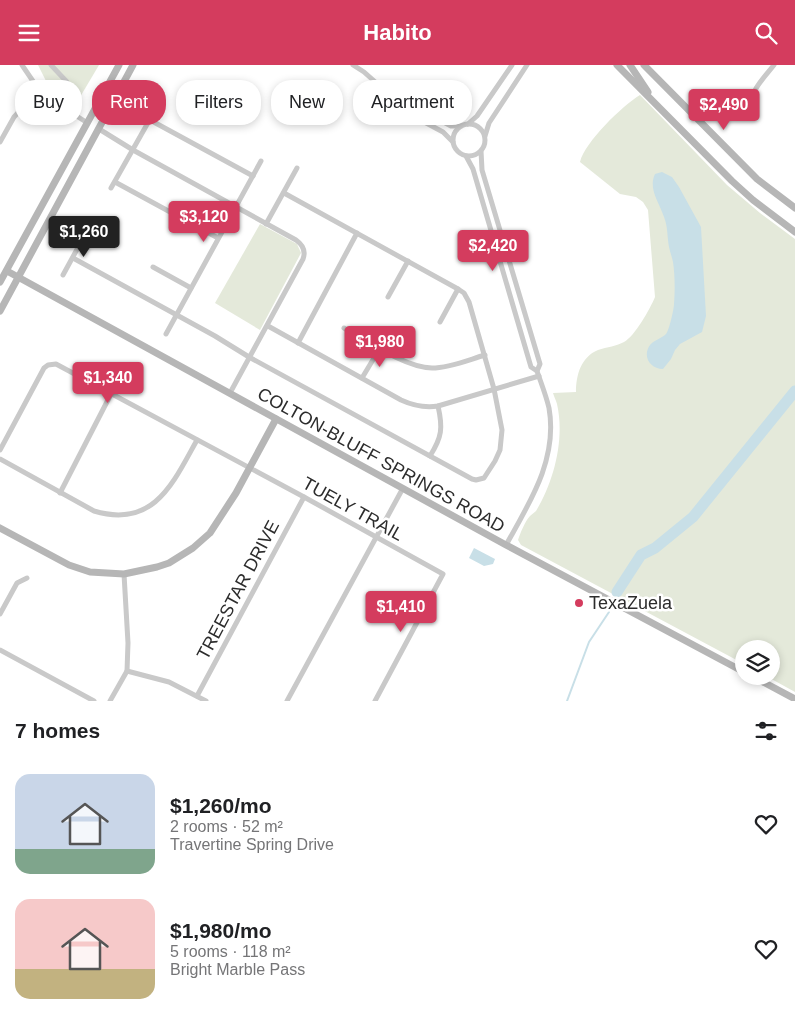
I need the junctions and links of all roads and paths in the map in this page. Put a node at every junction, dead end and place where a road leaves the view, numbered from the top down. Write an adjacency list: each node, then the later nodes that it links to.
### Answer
1 (22, 65): 12 (street)
2 (50, 65): 13 (street)
3 (119, 65): 20 (street)
4 (133, 65): 28 (street)
5 (353, 65): 14 (street)
6 (512, 65): 18 (street)
7 (527, 65): 29 (street)
8 (617, 65): 19 (street)
9 (630, 65): 19 (street)
10 (644, 65): 42 (street)
11 (774, 65): 15 (street)
12 (32, 80)
13 (65, 80)
14 (373, 80)
15 (752, 108)
16 (15, 116): 30 (street)
17 (82, 120): 20 (street)
18 (472, 120)
19 (672, 121): 46 (street)
20 (86, 122): 28 (street); 51 (street)
21 (147, 125): 32 (street)
22 (159, 125): 37 (street)
23 (430, 125): 31 (street)
24 (449, 125): 27 (street)
25 (464, 125): 27 (street)
26 (471, 125): 29 (street)
27 (461, 126): 31 (street)
28 (99, 129): 32 (street); 53 (street)
29 (485, 136): 33 (street)
30 (0, 142)
31 (453, 142): 34 (street)
32 (133, 150): 38 (street); 41 (street)
33 (481, 151): 34 (street); 68 (street)
34 (466, 156): 68 (street)
35 (261, 161): 37 (street)
36 (298, 168): 40 (street)
37 (253, 175): 41 (street)
38 (115, 181): 39 (street); 47 (street)
39 (111, 189)
40 (284, 193): 43 (street); 45 (street)
41 (235, 207): 43 (street); 47 (street)
42 (795, 208)
43 (266, 223): 61 (street)
44 (87, 231): 48 (street)
45 (357, 233): 49 (street); 64 (street)
46 (795, 233)
47 (218, 238): 55 (street)
48 (73, 258): 52 (street); 59 (street)
49 (408, 261): 56 (street); 57 (street)
50 (153, 267): 55 (street)
51 (3, 269): 53 (street, COLTON-BLUFF SPRINGS ROAD); 54 (street)
52 (63, 275)
53 (19, 277): 58 (street); 71 (street, COLTON-BLUFF SPRINGS ROAD)
54 (0, 282)
55 (191, 288): 59 (street)
56 (458, 289): 60 (street); 66 (street)
57 (388, 297)
58 (0, 311)
59 (176, 315): 63 (street); 67 (street)
60 (440, 322)
61 (268, 326): 64 (street); 67 (street)
62 (344, 327): 65 (street)
63 (166, 334)
64 (298, 343): 69 (street)
65 (380, 348): 66 (street); 69 (street)
66 (485, 355): 70 (street)
67 (249, 357): 71 (street); 77 (street)
68 (538, 373): 70 (street); 85 (street)
69 (362, 378): 73 (street)
70 (494, 389): 73 (street); 77 (street)
71 (230, 393): 74 (street, COLTON-BLUFF SPRINGS ROAD)
72 (111, 394): 75 (street, TUELY TRAIL); 76 (street, TUELY TRAIL); 81 (street)
73 (438, 406): 77 (street)
74 (276, 419): 79 (street); 80 (street, COLTON-BLUFF SPRINGS ROAD)
75 (198, 440): 79 (street, TUELY TRAIL); 81 (street)
76 (0, 450)
77 (430, 456)
78 (0, 459): 81 (street)
79 (250, 468): 82 (street, TUELY TRAIL); 86 (street)
80 (403, 488): 84 (street); 85 (street, COLTON-BLUFF SPRINGS ROAD)
81 (60, 493)
82 (304, 497): 84 (street, TUELY TRAIL); 93 (street, TREESTAR DRIVE)
83 (0, 529): 86 (street)
84 (376, 537): 98 (street); 99 (street, TUELY TRAIL)
85 (506, 545): 90 (street, COLTON-BLUFF SPRINGS ROAD)
86 (124, 573): 91 (street)
87 (27, 579): 88 (street)
88 (0, 614)
89 (0, 650): 95 (street)
90 (735, 667)
91 (127, 671): 93 (street); 96 (street)
92 (769, 685): 94 (street)
93 (197, 696): 97 (street)
94 (795, 699)
95 (94, 701)
96 (110, 701)
97 (206, 701)
98 (287, 701)
99 (375, 701)

